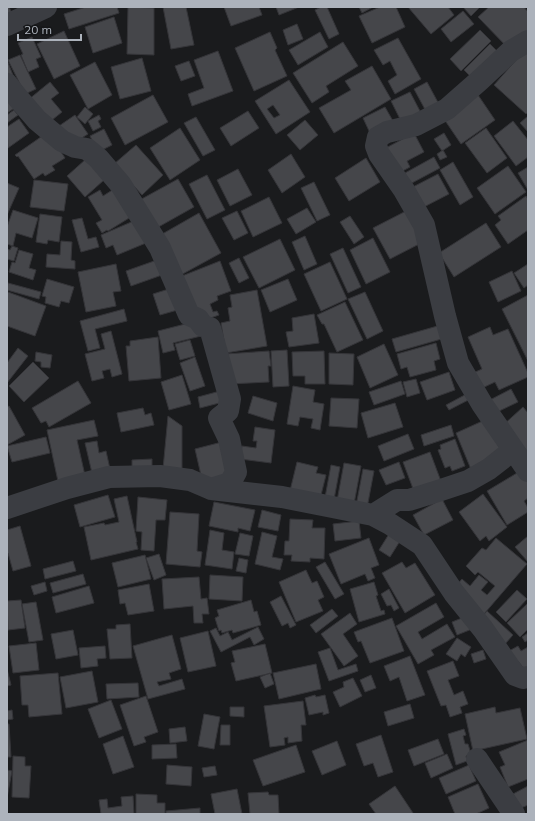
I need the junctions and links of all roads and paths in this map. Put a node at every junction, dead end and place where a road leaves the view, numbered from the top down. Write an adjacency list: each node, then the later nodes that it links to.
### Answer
1 (46, 7): 2 (street)
2 (7, 25)
3 (528, 41): 5 (street)
4 (7, 84): 7 (street)
5 (513, 450): 6 (street); 9 (street)
6 (528, 471)
7 (211, 489): 8 (street); 9 (street)
8 (7, 508)
9 (373, 515): 10 (street)
10 (528, 677)
11 (477, 759): 12 (street)
12 (514, 814)

